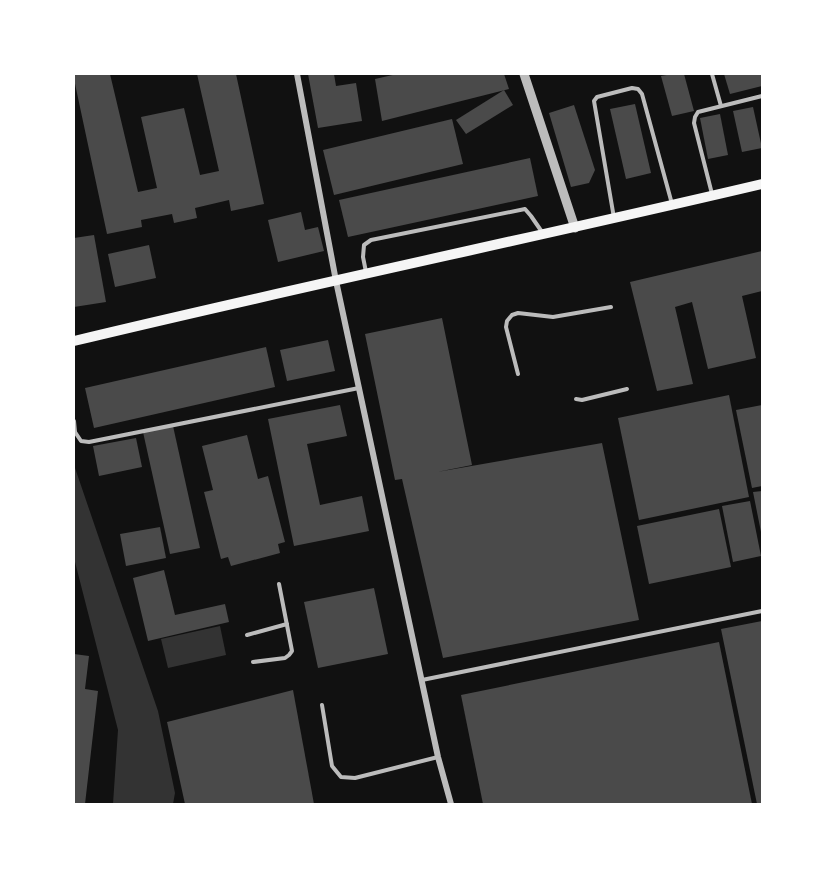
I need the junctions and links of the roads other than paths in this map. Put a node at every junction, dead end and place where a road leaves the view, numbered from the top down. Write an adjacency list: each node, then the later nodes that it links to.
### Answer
1 (297, 74): 13 (street)
2 (524, 74): 10 (street)
3 (712, 74): 5 (lane)
4 (762, 96): 5 (lane)
5 (721, 106): 7 (lane)
6 (762, 184): 7 (main road)
7 (713, 196): 8 (main road)
8 (673, 205): 9 (main road); 9 (lane)
9 (614, 219): 10 (main road)
10 (575, 228): 11 (main road)
11 (544, 235): 12 (main road); 12 (lane)
12 (366, 274): 13 (main road)
13 (336, 281): 15 (main road); 17 (street)
14 (610, 307): 16 (lane)
15 (74, 341)
16 (518, 374)
17 (359, 388): 20 (lane); 26 (street)
18 (627, 389): 19 (lane)
19 (576, 399)
20 (74, 421)
21 (279, 584): 23 (lane)
22 (762, 611): 26 (lane)
23 (287, 624): 24 (lane); 25 (lane)
24 (247, 635)
25 (253, 662)
26 (422, 680): 28 (street)
27 (322, 705): 28 (lane)
28 (438, 757): 29 (street)
29 (451, 804)

